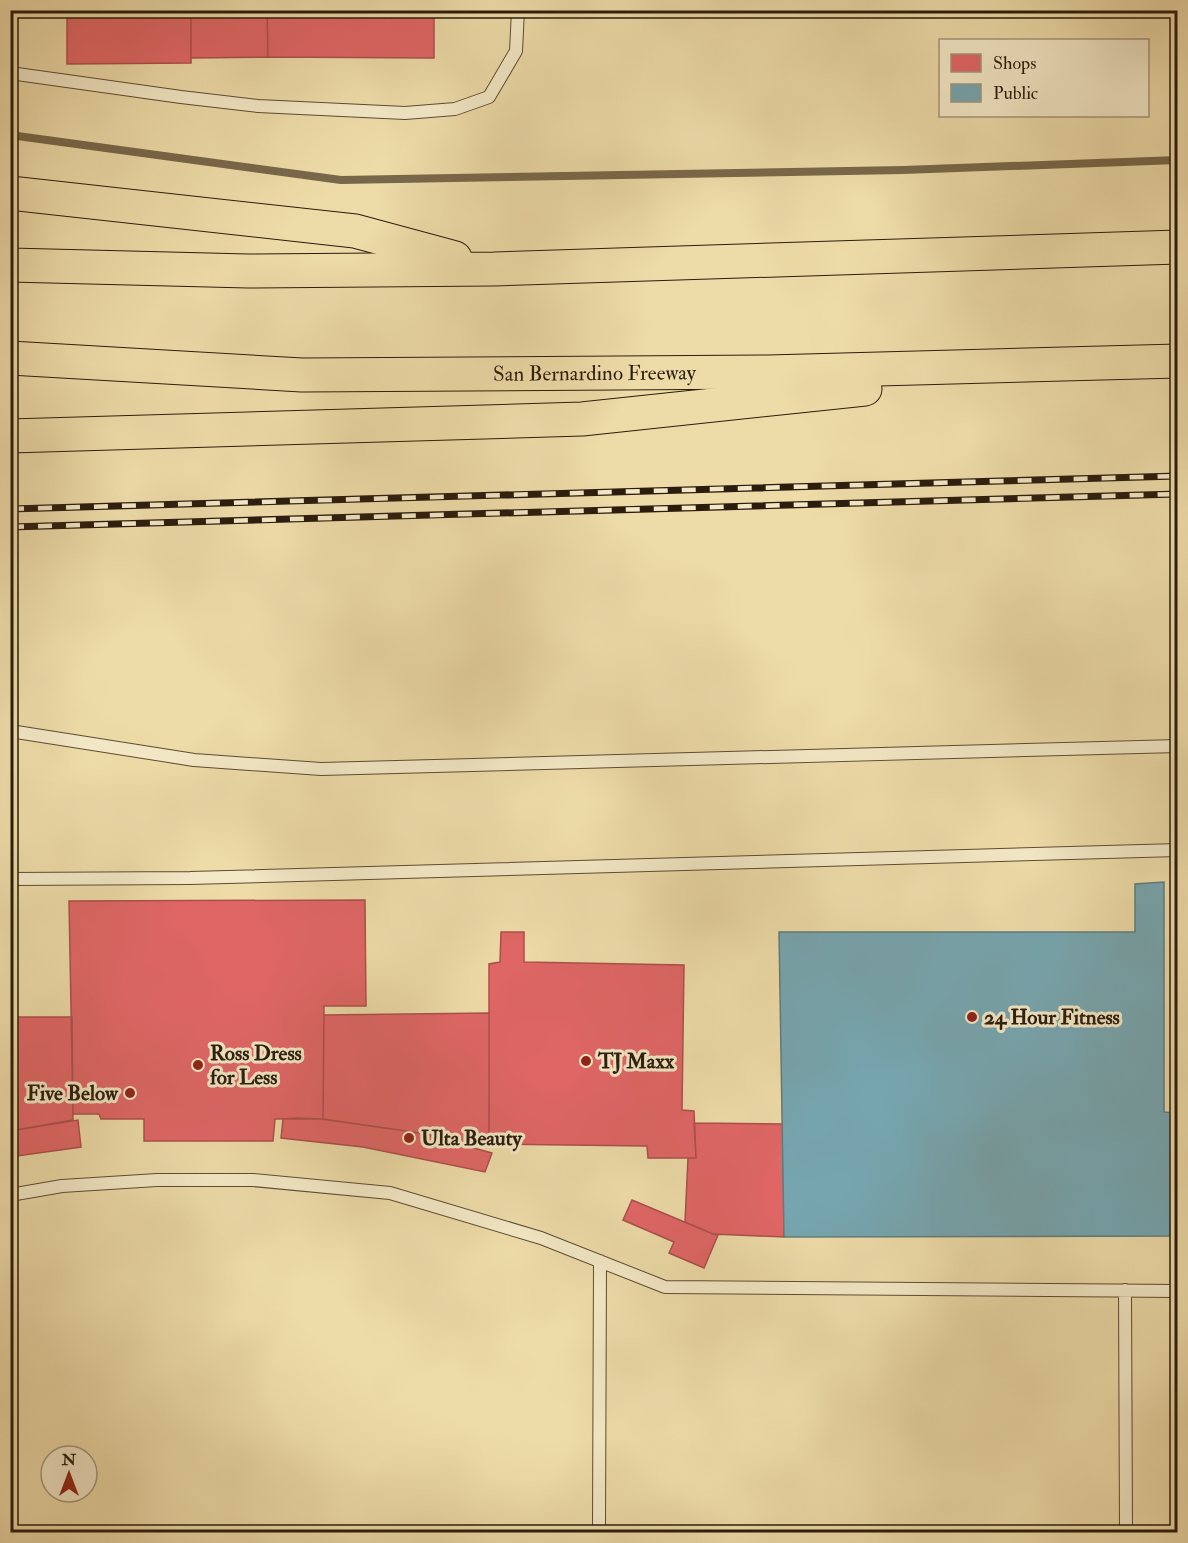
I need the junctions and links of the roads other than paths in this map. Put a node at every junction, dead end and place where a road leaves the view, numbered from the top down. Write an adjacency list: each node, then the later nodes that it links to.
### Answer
1 (518, 10): 2 (lane)
2 (10, 73)
3 (10, 193): 6 (highway)
4 (1178, 247): 6 (highway)
5 (10, 265): 6 (highway)
6 (494, 269)
7 (10, 358): 9 (highway, San Bernardino Freeway)
8 (1178, 361): 9 (highway, San Bernardino Freeway)
9 (1116, 362): 10 (highway)
10 (10, 436)
11 (10, 731): 12 (lane)
12 (1178, 746)
13 (1178, 850): 14 (lane)
14 (10, 879)
15 (10, 1195): 16 (lane)
16 (600, 1261): 17 (lane); 19 (lane)
17 (1125, 1290): 18 (lane); 20 (lane)
18 (1178, 1291)
19 (599, 1533)
20 (1126, 1533)

